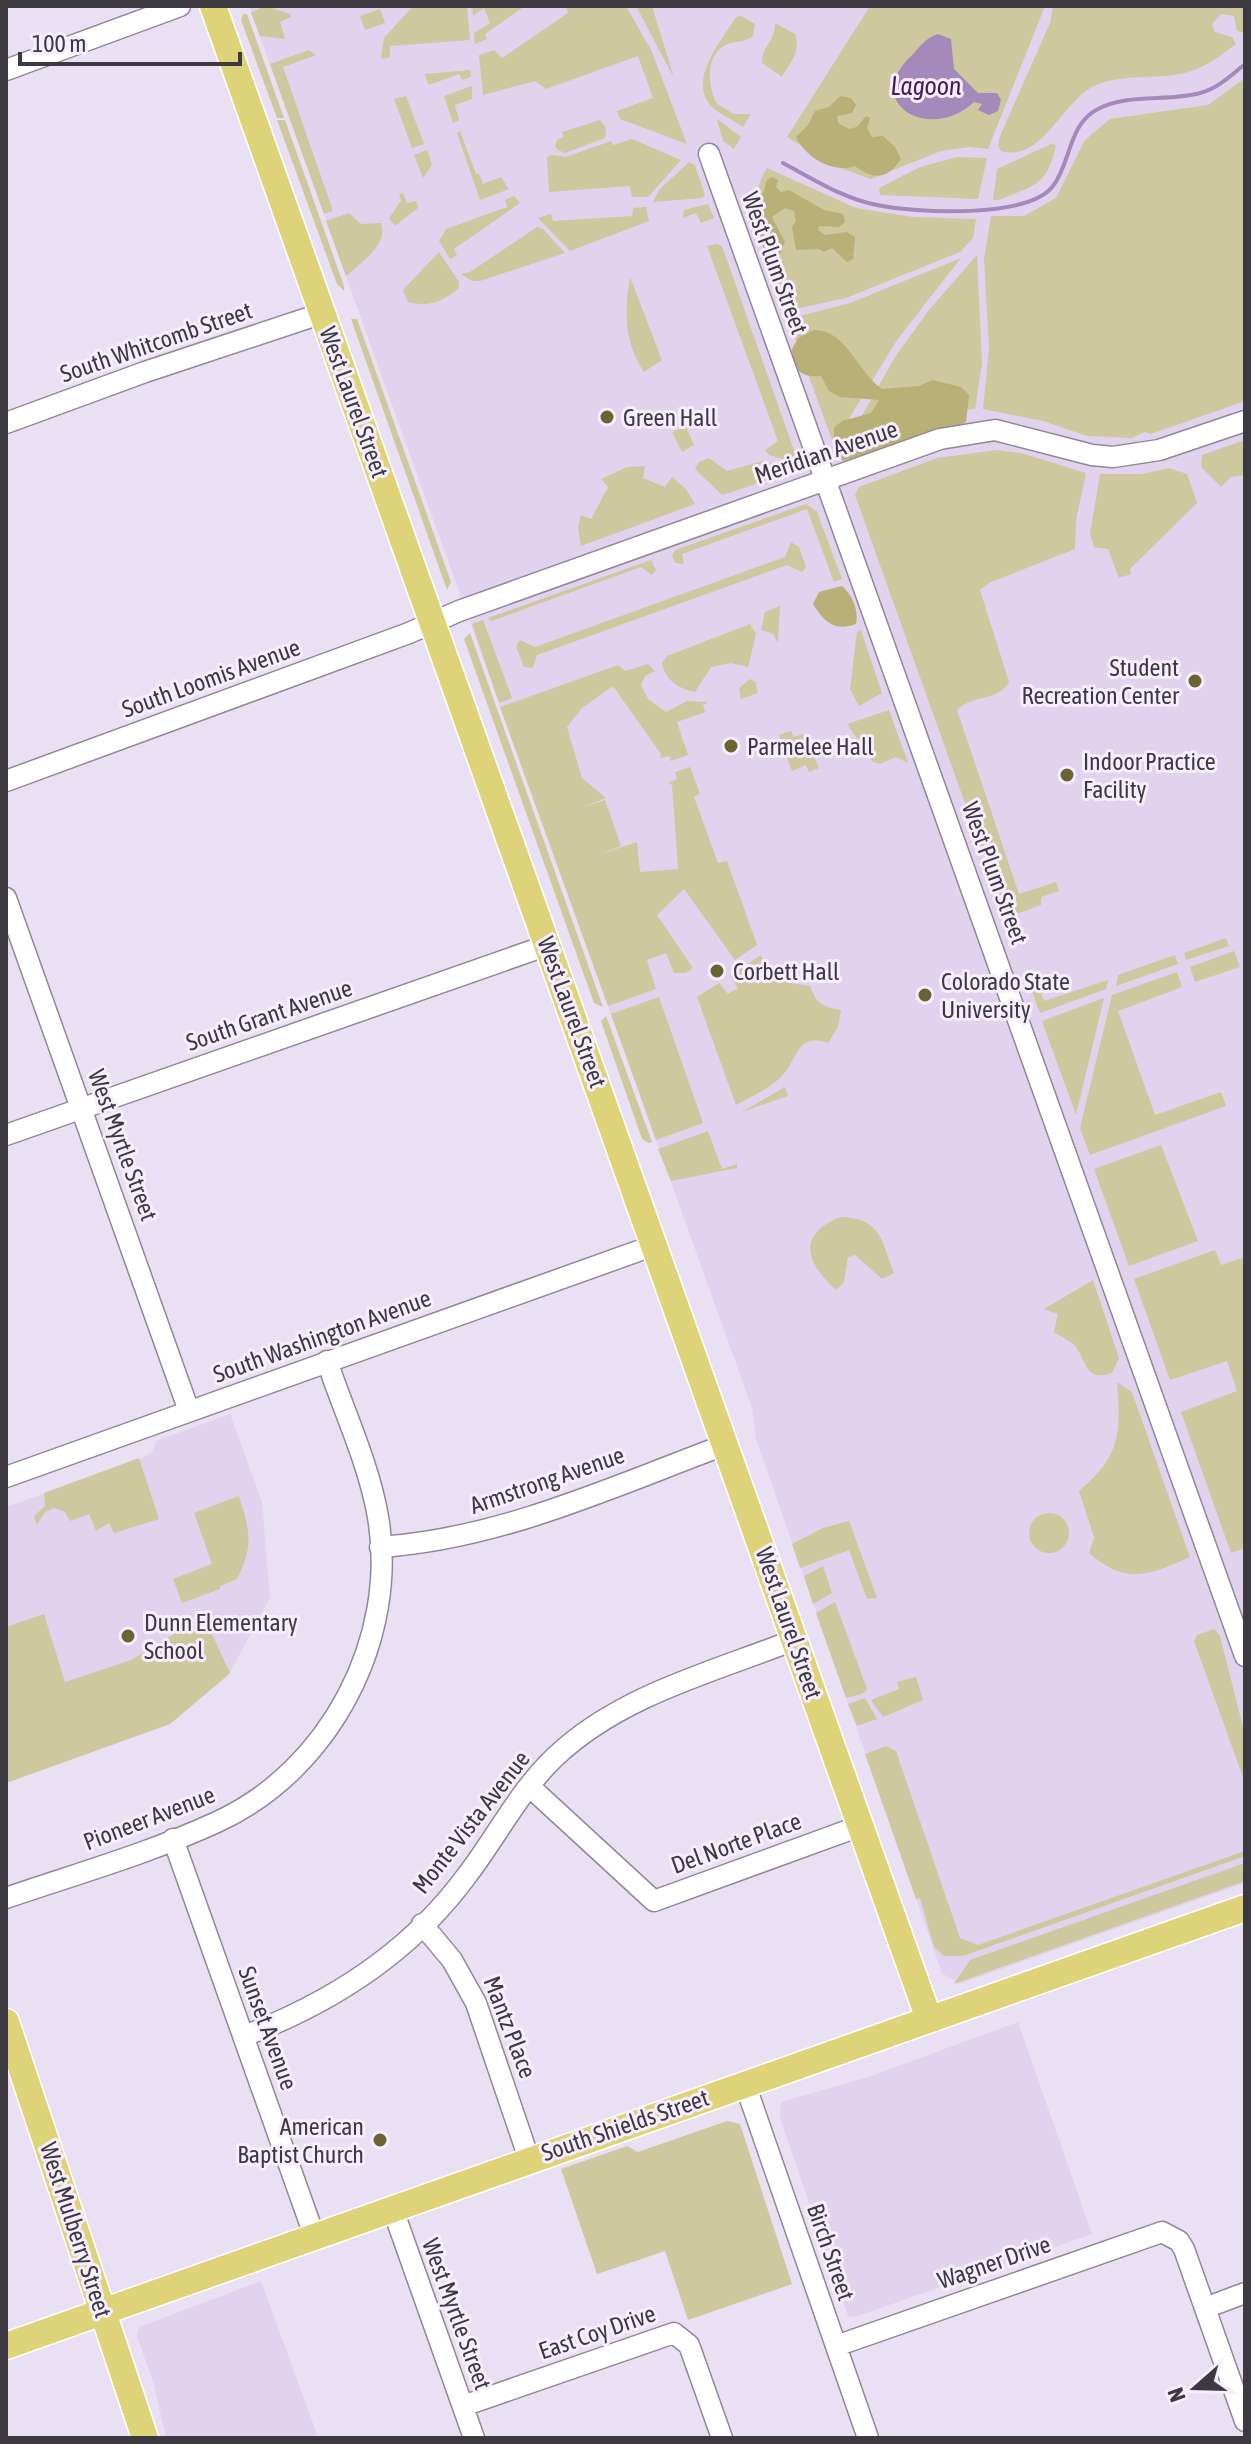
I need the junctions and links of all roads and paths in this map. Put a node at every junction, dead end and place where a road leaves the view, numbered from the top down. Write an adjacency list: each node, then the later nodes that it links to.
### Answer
1 (180, 6): 3 (street)
2 (213, 6): 5 (main road, West Laurel Street)
3 (6, 70)
4 (709, 154): 8 (street, West Plum Street)
5 (323, 313): 7 (street, South Whitcomb Street); 9 (main road, West Laurel Street)
6 (1245, 421): 8 (street, Meridian Avenue)
7 (6, 423)
8 (826, 480): 9 (street, Meridian Avenue); 22 (street, West Plum Street)
9 (433, 622): 10 (street, South Loomis Avenue); 12 (main road, West Laurel Street)
10 (6, 781)
11 (6, 898): 13 (street, West Myrtle Street)
12 (548, 945): 13 (street, South Grant Avenue); 15 (main road, West Laurel Street)
13 (82, 1109): 14 (street, South Grant Avenue); 17 (street, West Myrtle Street)
14 (6, 1135)
15 (655, 1245): 16 (street, South Washington Avenue); 18 (main road, West Laurel Street)
16 (327, 1361): 17 (street, South Washington Avenue); 20 (street, Pioneer Avenue)
17 (189, 1411): 19 (street, South Washington Avenue)
18 (727, 1444): 20 (street, Armstrong Avenue); 21 (main road, West Laurel Street)
19 (6, 1477)
20 (380, 1547): 25 (street, Pioneer Avenue)
21 (794, 1640): 23 (street, Monte Vista Avenue); 24 (main road, West Laurel Street)
22 (1245, 1656)
23 (529, 1786): 24 (street, Del Norte Place); 28 (street, Monte Vista Avenue)
24 (860, 1826): 29 (main road, West Laurel Street)
25 (173, 1839): 26 (street, Pioneer Avenue); 31 (street, Sunset Avenue)
26 (6, 1898)
27 (1245, 1908): 29 (main road, South Shields Street)
28 (422, 1924): 31 (street, Monte Vista Avenue); 34 (street, Mantz Place)
29 (929, 2019): 33 (main road, South Shields Street)
30 (6, 2022): 32 (main road, West Mulberry Street)
31 (244, 2036): 36 (street, Sunset Avenue)
32 (11, 2051): 39 (main road, West Mulberry Street)
33 (745, 2084): 34 (main road, South Shields Street); 41 (street, Birch Street)
34 (529, 2159): 35 (main road, South Shields Street)
35 (392, 2207): 36 (main road, South Shields Street); 42 (street, West Myrtle Street)
36 (314, 2235): 39 (main road, South Shields Street)
37 (1245, 2293): 38 (street)
38 (1205, 2308): 41 (street, Wagner Drive); 43 (street)
39 (104, 2312): 40 (main road, South Shields Street); 44 (main road, West Mulberry Street)
40 (6, 2346)
41 (836, 2346): 47 (street, Birch Street)
42 (463, 2406): 45 (street, West Myrtle Street); 46 (street, East Coy Drive)
43 (1245, 2421)
44 (145, 2438)
45 (474, 2438)
46 (722, 2438)
47 (868, 2438)

